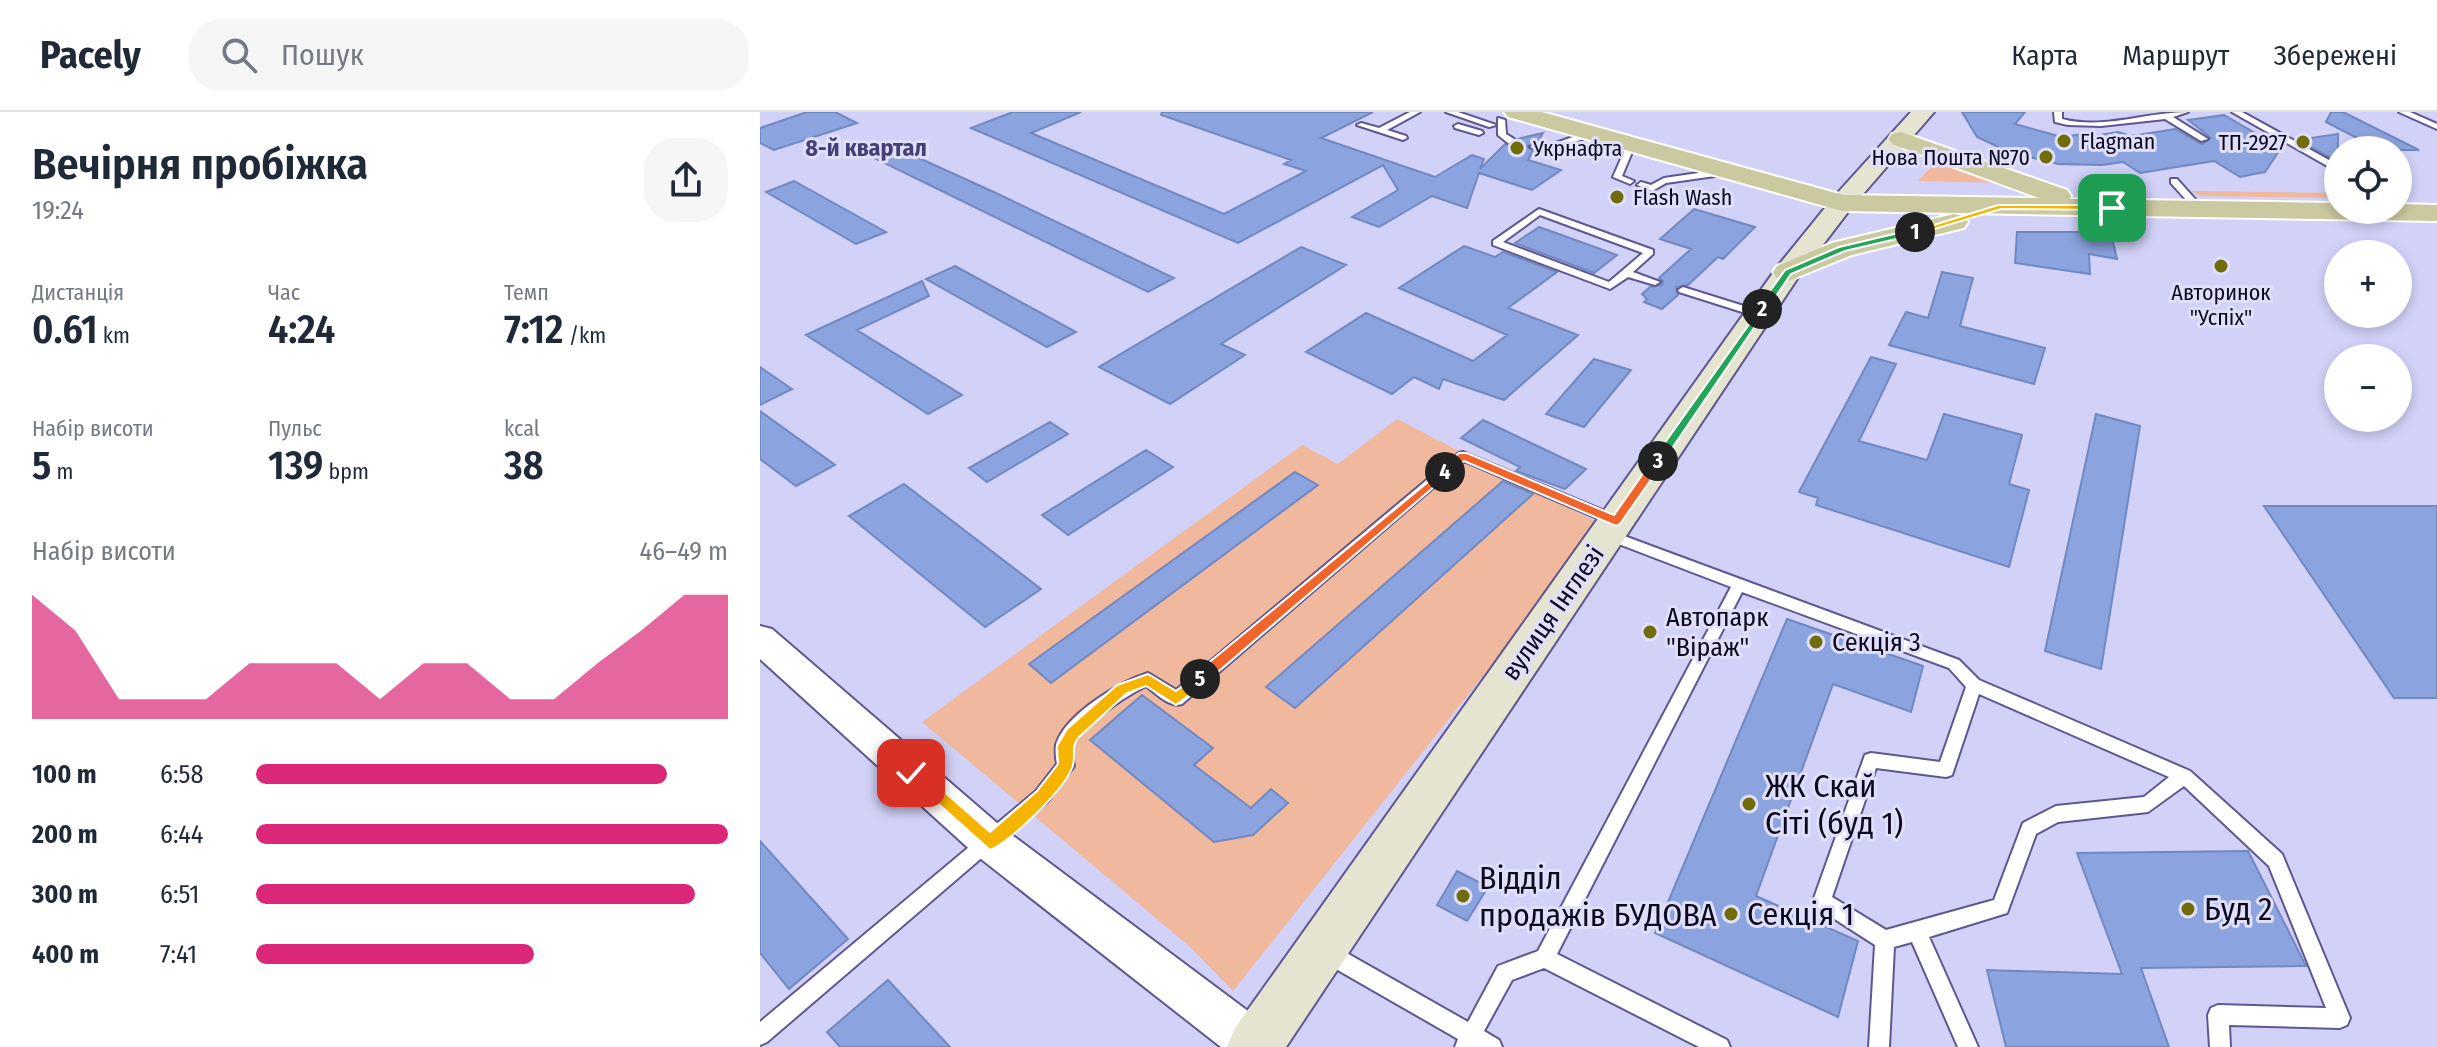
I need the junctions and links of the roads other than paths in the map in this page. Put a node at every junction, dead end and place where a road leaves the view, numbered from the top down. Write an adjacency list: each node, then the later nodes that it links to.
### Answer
1 (1416, 112): 14 (lane)
2 (1923, 112): 18 (main road, вулиця Інглезі)
3 (2058, 112): 9 (lane)
4 (2184, 112): 9 (lane)
5 (2236, 112): 23 (lane)
6 (2403, 112): 13 (lane)
7 (1451, 113): 11 (lane)
8 (1509, 116): 16 (main road); 20 (lane)
9 (2168, 118): 19 (lane)
10 (1361, 125): 14 (lane)
11 (1492, 125)
12 (1458, 126): 15 (lane)
13 (2437, 127)
14 (1382, 130): 17 (lane)
15 (1479, 133)
16 (1590, 133): 21 (main road); 22 (lane)
17 (1403, 138)
18 (1901, 139): 28 (main road, вулиця Інглезі); 30 (main road)
19 (2204, 139)
20 (1511, 141)
21 (1631, 145): 24 (main road); 25 (lane)
22 (1534, 147)
23 (2324, 161)
24 (1726, 172): 27 (lane); 28 (main road)
25 (1630, 181)
26 (2174, 181): 31 (lane)
27 (1641, 185)
28 (1842, 203): 29 (main road); 33 (main road, вулиця Інглезі)
29 (2001, 207): 30 (main road); 33 (main road)
30 (2076, 207): 31 (main road)
31 (2200, 210): 32 (main road)
32 (2417, 210)
33 (1788, 272): 37 (main road, вулиця Інглезі)
34 (1626, 273): 34 (lane); 35 (lane)
35 (1655, 282)
36 (1683, 290): 37 (lane)
37 (1759, 314): 38 (main road, вулиця Інглезі)
38 (1612, 528): 39 (lane); 43 (lane); 46 (main road, вулиця Інглезі)
39 (1739, 585): 41 (lane); 47 (lane)
40 (760, 639): 43 (street)
41 (1974, 685): 42 (lane); 45 (lane)
42 (2184, 776): 44 (lane); 55 (lane)
43 (990, 842): 48 (lane); 50 (street)
44 (1917, 932): 45 (lane); 54 (lane)
45 (1885, 940): 53 (lane)
46 (1321, 950): 49 (lane); 50 (main road, вулиця Інглезі)
47 (1545, 958): 49 (lane); 52 (lane)
48 (760, 1035)
49 (1468, 1041): 51 (lane)
50 (1255, 1046)
51 (1492, 1047)
52 (1720, 1047)
53 (1879, 1047)
54 (1968, 1047)
55 (2220, 1047)

